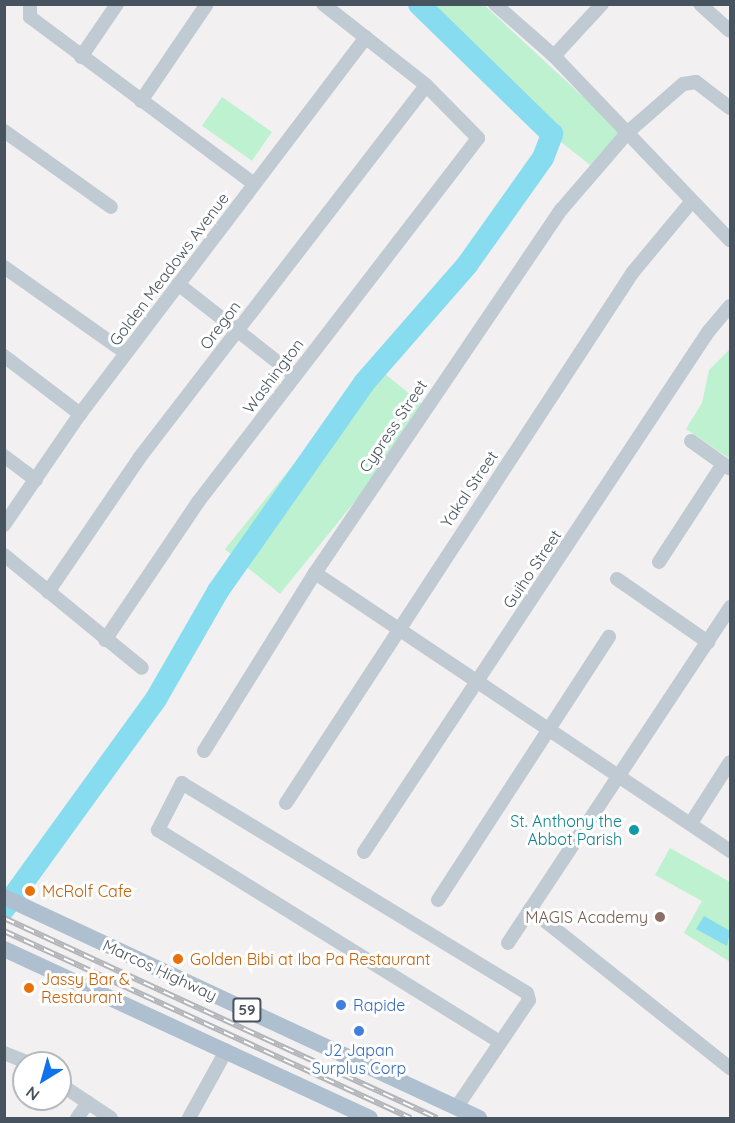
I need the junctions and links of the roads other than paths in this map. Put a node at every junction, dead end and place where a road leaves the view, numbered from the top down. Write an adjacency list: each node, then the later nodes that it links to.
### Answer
1 (117, 4): 11 (street)
2 (207, 4): 13 (street)
3 (323, 4): 9 (street)
4 (495, 4): 10 (street)
5 (602, 4): 10 (street)
6 (700, 4): 8 (street)
7 (30, 11): 11 (street)
8 (729, 26)
9 (366, 37): 12 (street); 17 (street, Golden Meadows Avenue)
10 (554, 56): 16 (street)
11 (81, 57): 13 (street)
12 (426, 85): 24 (street, Oregon); 27 (street, Washington)
13 (141, 101): 17 (street)
14 (730, 108): 16 (street, Cypress Street)
15 (4, 131): 19 (street)
16 (628, 132): 18 (street); 36 (street, Cypress Street)
17 (254, 184): 22 (street, Golden Meadows Avenue)
18 (692, 201): 20 (street); 40 (street, Yakal Street)
19 (111, 207)
20 (730, 240)
21 (4, 267): 25 (street)
22 (178, 284): 24 (street); 25 (street, Golden Meadows Avenue)
23 (730, 306): 45 (street, Guiho Street)
24 (237, 330): 27 (street); 38 (street, Oregon)
25 (126, 353): 28 (street, Golden Meadows Avenue)
26 (4, 356): 28 (street)
27 (294, 375): 42 (street, Washington)
28 (80, 414): 32 (street, Golden Meadows Avenue)
29 (691, 441): 31 (street)
30 (4, 456): 32 (street)
31 (727, 467): 35 (street)
32 (36, 480): 33 (street, Golden Meadows Avenue)
33 (4, 525)
34 (4, 555): 38 (street)
35 (659, 562)
36 (315, 573): 40 (street); 47 (street, Cypress Street)
37 (617, 579): 43 (street)
38 (48, 592): 42 (street)
39 (730, 607): 43 (street)
40 (398, 626): 45 (street); 50 (street, Yakal Street)
41 (609, 637): 46 (street)
42 (105, 640): 44 (street)
43 (708, 642): 49 (street)
44 (142, 668)
45 (477, 679): 46 (street); 53 (street, Guiho Street)
46 (550, 729): 49 (street); 55 (street)
47 (204, 752)
48 (730, 762): 51 (street)
49 (619, 774): 51 (street); 56 (street)
50 (286, 803)
51 (691, 823): 52 (street)
52 (730, 851)
53 (364, 852)
54 (10, 899): 64 (main road, Marcos Highway / 59)
55 (438, 900)
56 (530, 909): 57 (street); 61 (street)
57 (508, 943)
58 (4, 949): 60 (main road)
59 (500, 1042): 59 (street); 64 (street)
60 (226, 1051): 67 (street); 68 (main road)
61 (730, 1068)
62 (72, 1092): 63 (street)
63 (88, 1103): 65 (street); 66 (street)
64 (456, 1108): 69 (main road, Marcos Highway / 59)
65 (77, 1119)
66 (111, 1119)
67 (189, 1119)
68 (369, 1119)
69 (479, 1119)

